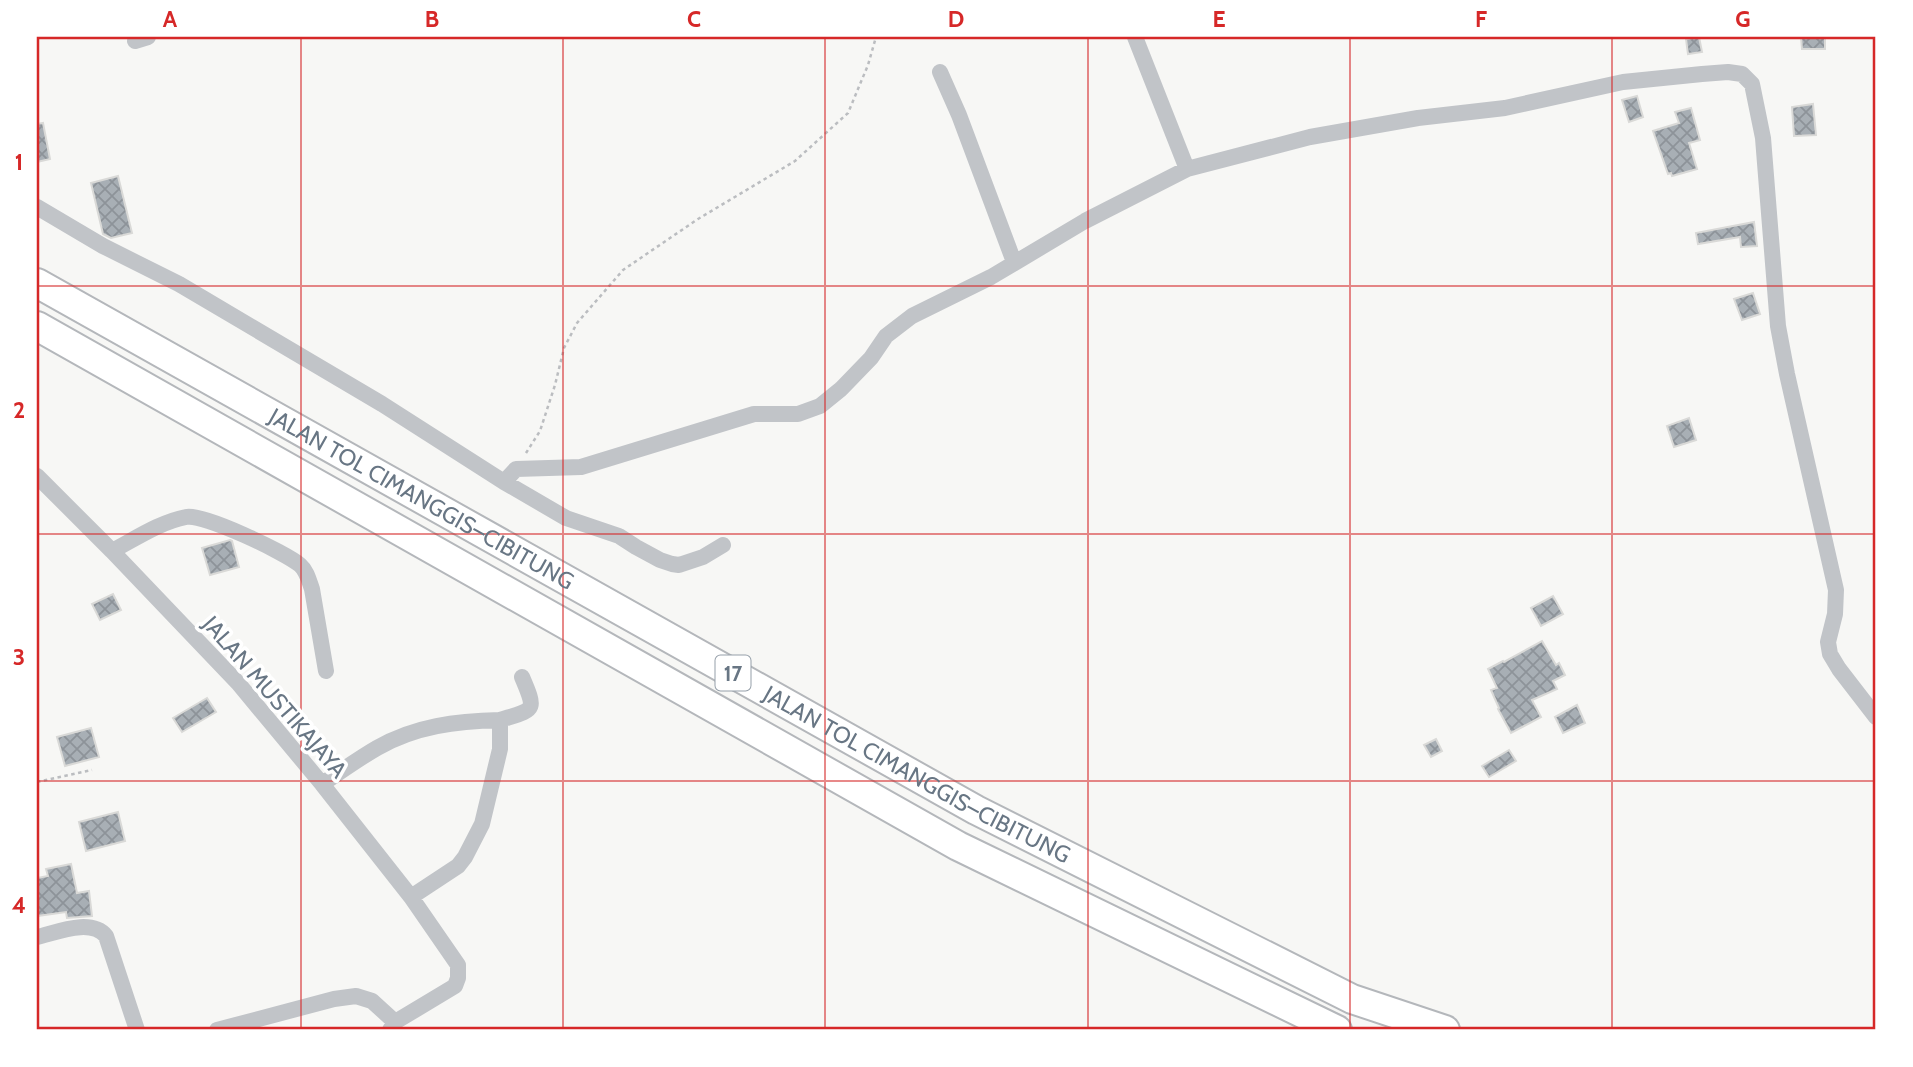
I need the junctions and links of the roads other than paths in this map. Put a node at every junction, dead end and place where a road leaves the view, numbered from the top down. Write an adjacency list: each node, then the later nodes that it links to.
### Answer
1 (1135, 37): 3 (street)
2 (940, 72): 5 (street)
3 (1187, 169): 5 (street); 14 (street)
4 (37, 207): 9 (street)
5 (1014, 262): 9 (street)
6 (37, 284): 23 (highway, JALAN TOL CIMANGGIS–CIBITUNG / 17)
7 (37, 326): 22 (highway, JALAN TOL CIMANGGIS–CIBITUNG / 17)
8 (37, 476): 11 (street, JALAN MUSTIKAJAYA)
9 (504, 482): 10 (street)
10 (723, 545)
11 (112, 551): 12 (street); 16 (street, JALAN MUSTIKAJAYA)
12 (326, 671)
13 (522, 677): 15 (street)
14 (1876, 717)
15 (500, 720): 16 (street); 17 (street)
16 (322, 784): 17 (street, JALAN MUSTIKAJAYA)
17 (411, 897): 19 (street, JALAN MUSTIKAJAYA)
18 (37, 937): 20 (street)
19 (392, 1026): 21 (street)
20 (137, 1030)
21 (217, 1030)
22 (1337, 1030)
23 (1445, 1030)

